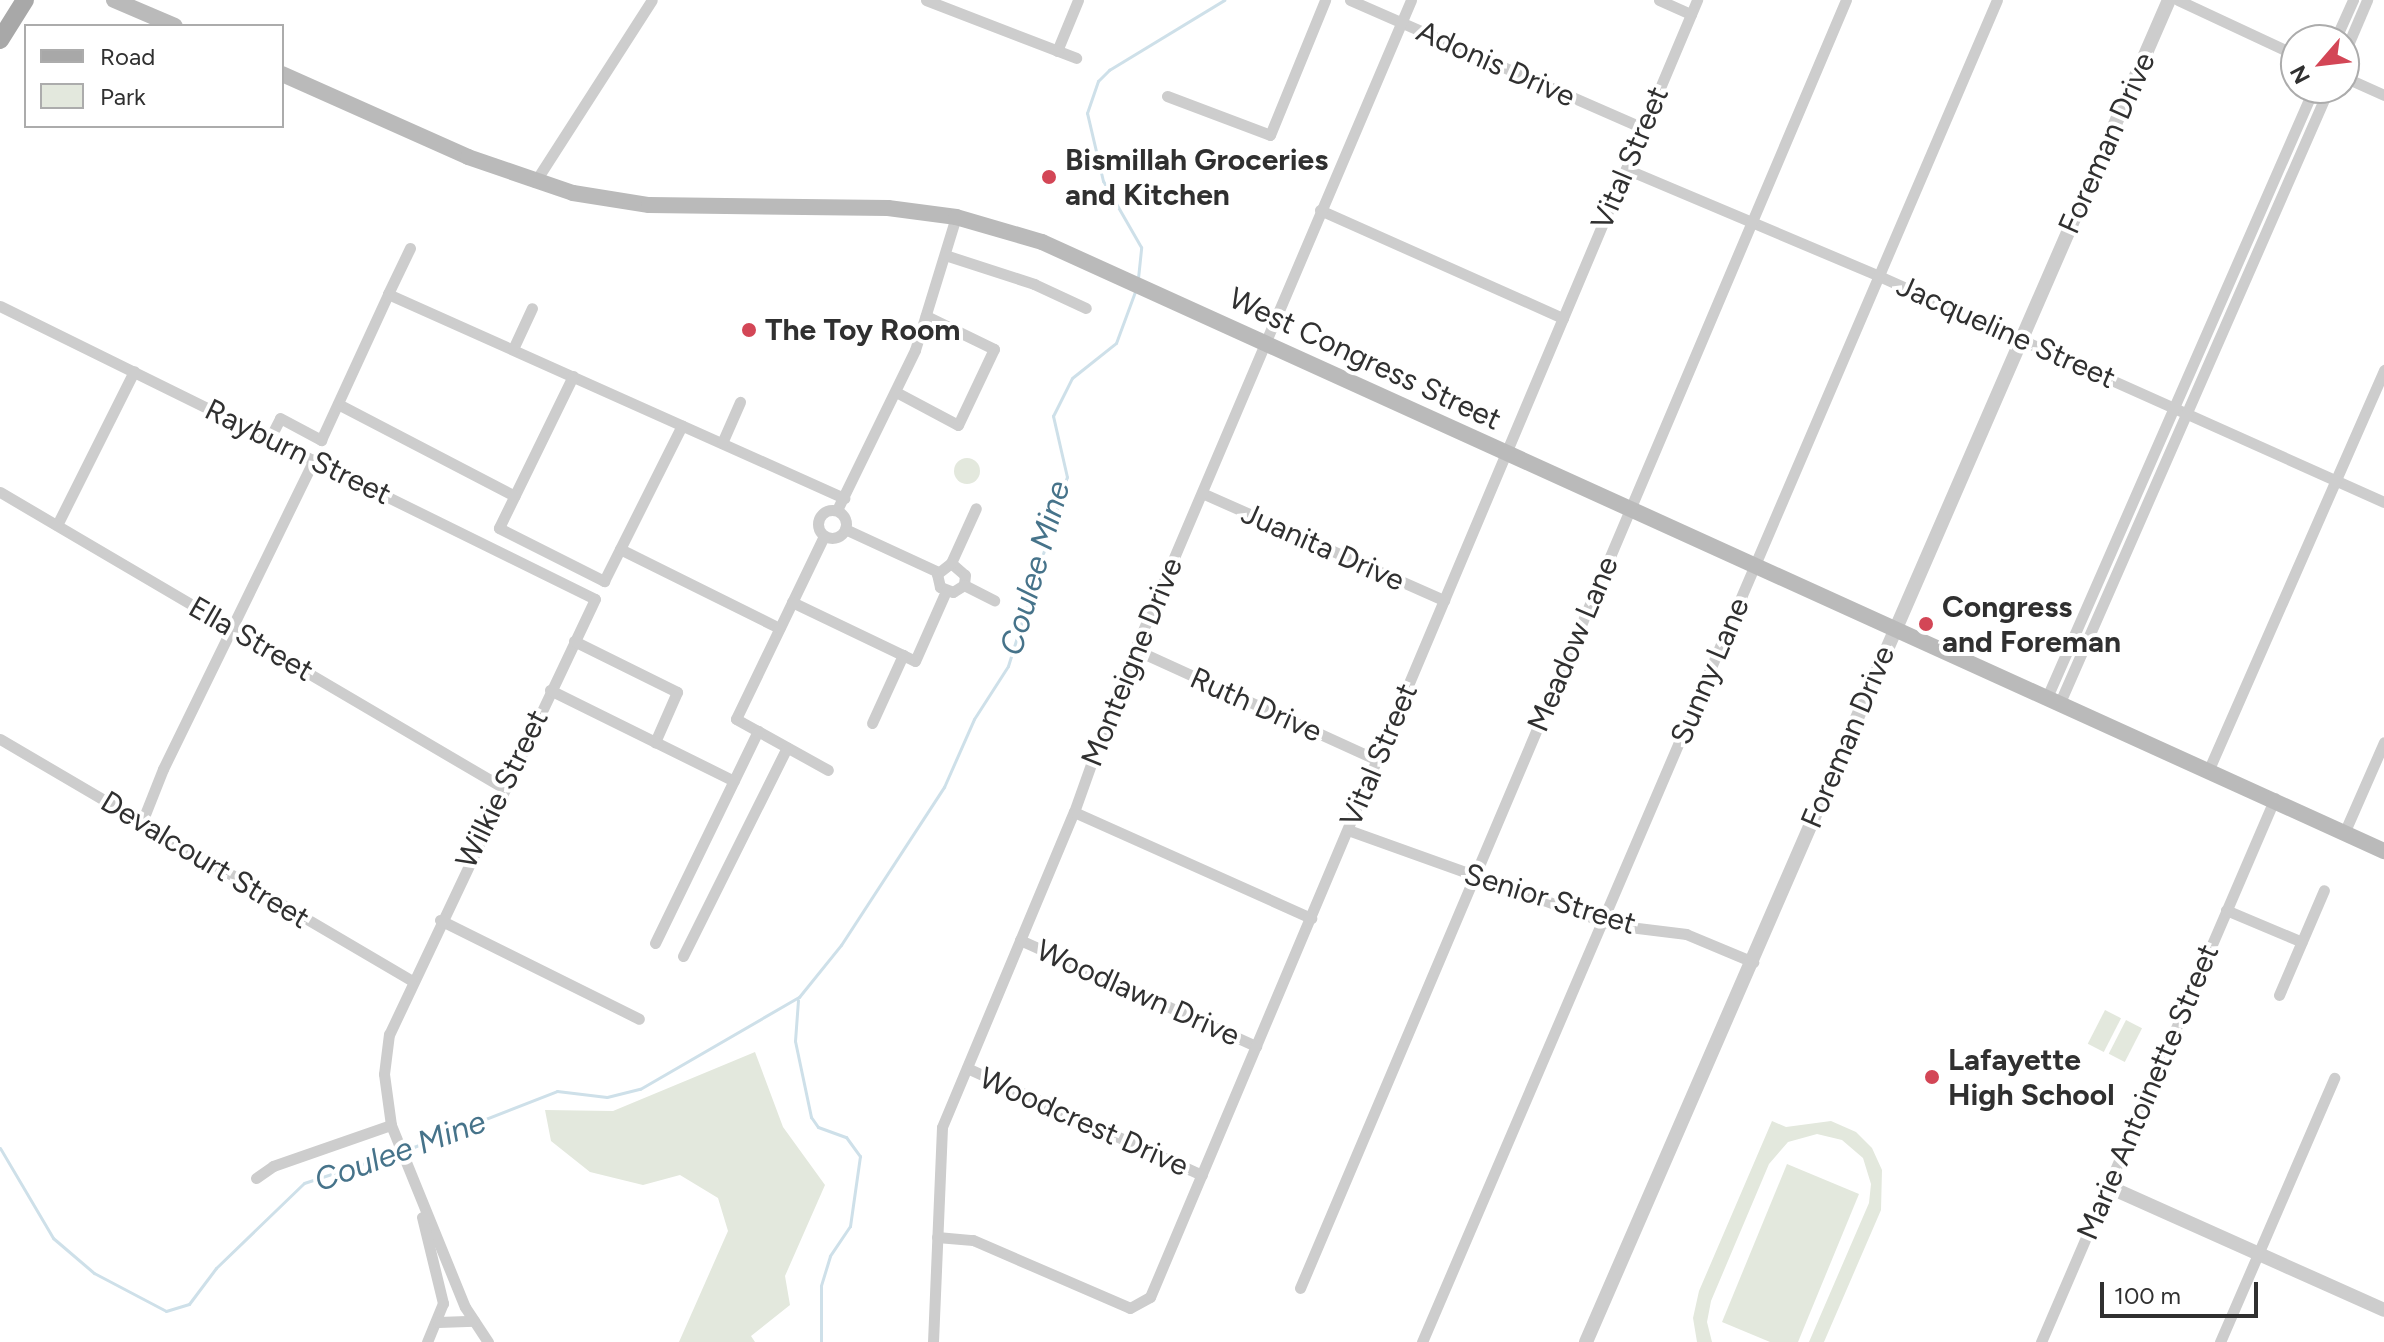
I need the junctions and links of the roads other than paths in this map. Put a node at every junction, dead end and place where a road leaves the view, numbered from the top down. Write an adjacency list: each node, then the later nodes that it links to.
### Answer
1 (25, 0): 22 (main road)
2 (114, 0): 19 (main road)
3 (652, 0): 36 (street)
4 (926, 0): 24 (street)
5 (1078, 0): 24 (street)
6 (1325, 0): 29 (street)
7 (1350, 0): 18 (street, Adonis Drive)
8 (1411, 0): 18 (street, Monteigne Drive)
9 (1659, 0): 17 (street)
10 (1697, 0): 17 (street, Vital Street)
11 (1846, 0): 41 (street, Meadow Lane)
12 (1997, 0): 44 (street, Sunny Lane)
13 (2169, 0): 53 (street, Foreman Drive)
14 (2178, 0): 23 (street)
15 (2353, 0): 20 (street)
16 (2367, 0): 21 (street)
17 (1691, 14): 32 (street, Vital Street)
18 (1401, 22): 32 (street, Adonis Drive); 39 (street, Monteigne Drive)
19 (170, 24)
20 (2342, 24)
21 (2357, 24)
22 (0, 40)
23 (2280, 48)
24 (1057, 51): 25 (street)
25 (1076, 58)
26 (284, 75): 36 (main road, West Congress Street)
27 (2360, 84): 28 (street)
28 (2384, 95)
29 (1167, 96)
30 (2307, 104): 33 (street)
31 (2322, 104): 34 (street)
32 (1643, 128): 35 (street, Vital Street)
33 (2290, 144): 34 (street); 37 (street)
34 (2303, 149): 38 (street)
35 (1626, 169): 41 (street, Jacqueline Street); 50 (street, Vital Street)
36 (535, 182): 40 (main road, West Congress Street)
37 (2270, 187): 38 (street); 51 (street)
38 (2283, 192): 52 (street)
39 (1320, 210): 50 (street); 54 (street, Monteigne Drive)
40 (956, 217): 43 (street); 54 (main road, West Congress Street)
41 (1752, 222): 44 (street, Jacqueline Street); 77 (street, Meadow Lane)
42 (410, 248): 45 (street)
43 (945, 255): 48 (street); 49 (street)
44 (1879, 276): 53 (street, Jacqueline Street); 88 (street, Sunny Lane)
45 (388, 294): 55 (street); 61 (street)
46 (0, 306): 57 (street, Rayburn Street)
47 (532, 308): 55 (street)
48 (1086, 308)
49 (926, 316): 59 (street); 59 (street)
50 (1563, 318): 67 (street, Vital Street)
51 (2214, 318): 52 (street); 62 (street)
52 (2226, 323): 63 (street)
53 (2021, 339): 62 (street, Jacqueline Street); 101 (street, Foreman Drive)
54 (1265, 342): 67 (main road, West Congress Street); 71 (street, Monteigne Drive)
55 (513, 349): 58 (street)
56 (2384, 370): 69 (street)
57 (134, 371): 65 (street, Rayburn Street); 80 (street)
58 (573, 376): 64 (street); 72 (street)
59 (896, 392): 73 (street)
60 (740, 402): 66 (street)
61 (338, 404): 65 (street); 72 (street)
62 (2175, 408): 63 (street, Jacqueline Street); 78 (street)
63 (2187, 413): 69 (street, Jacqueline Street); 79 (street)
64 (682, 425): 66 (street); 85 (street)
65 (270, 438): 68 (street, Rayburn Street)
66 (722, 443): 73 (street)
67 (1504, 455): 77 (main road, West Congress Street); 97 (street, Vital Street)
68 (314, 460): 84 (street, Rayburn Street); 102 (street)
69 (2336, 480): 74 (street, Jacqueline Street); 116 (street)
70 (0, 492): 80 (street, Ella Street)
71 (1202, 493): 97 (street, Juanita Drive); 105 (street, Monteigne Drive)
72 (515, 496): 81 (street)
73 (844, 498): 76 (street)
74 (2384, 502)
75 (976, 508): 87 (street)
76 (837, 510): 82 (street); 83 (street)
77 (1629, 510): 88 (main road, West Congress Street); 126 (street, Meadow Lane)
78 (2129, 511): 79 (street); 92 (street)
79 (2142, 517): 93 (street)
80 (57, 525): 102 (street, Ella Street)
81 (499, 528): 84 (street); 86 (street)
82 (845, 529): 83 (street); 89 (street)
83 (824, 536): 98 (street)
84 (490, 547): 90 (street, Rayburn Street)
85 (620, 549): 86 (street); 103 (street)
86 (559, 559): 90 (street)
87 (951, 563): 89 (street); 91 (street)
88 (1756, 567): 101 (main road, West Congress Street); 131 (street, Sunny Lane)
89 (938, 572): 94 (street)
90 (550, 577): 95 (street, Rayburn Street)
91 (964, 585): 94 (street); 96 (street)
92 (2098, 585): 93 (street); 99 (street)
93 (2110, 590): 100 (street)
94 (946, 591): 106 (street)
95 (595, 599): 104 (street, Wilkie Street)
96 (994, 600)
97 (1444, 600): 115 (street, Vital Street)
98 (792, 602): 103 (street); 106 (street)
99 (2084, 616): 100 (street); 108 (street)
100 (2096, 621): 108 (street)
101 (1896, 626): 108 (main road, West Congress Street); 136 (street, Foreman Drive)
102 (232, 628): 119 (street, Ella Street); 122 (street)
103 (779, 628): 110 (street)
104 (574, 641): 107 (street, Wilkie Street); 112 (street)
105 (1136, 650): 115 (street, Ruth Drive); 121 (street, Monteigne Drive)
106 (903, 655): 109 (street)
107 (550, 690): 112 (street); 119 (street, Wilkie Street)
108 (2055, 698): 116 (main road, West Congress Street)
109 (872, 723)
110 (758, 731): 114 (street); 118 (street)
111 (0, 739): 122 (street, Devalcourt Street)
112 (655, 742): 118 (street)
113 (2384, 742): 124 (street)
114 (787, 747): 117 (street); 135 (street)
115 (1377, 760): 123 (street, Vital Street)
116 (2209, 769): 120 (main road, West Congress Street)
117 (828, 770)
118 (734, 781): 134 (street)
119 (502, 787): 130 (street, Wilkie Street)
120 (2275, 798): 124 (main road, West Congress Street); 128 (street, Marie Antoinette Street)
121 (1074, 812): 129 (street); 132 (street, Monteigne Drive)
122 (142, 822): 137 (street, Devalcourt Street)
123 (1348, 830): 126 (street, Senior Street); 129 (street, Vital Street)
124 (2345, 831): 125 (main road, West Congress Street)
125 (2384, 851)
126 (1475, 877): 131 (street, Senior Street); 150 (street, Meadow Lane)
127 (2324, 890): 133 (street)
128 (2226, 910): 133 (street); 146 (street, Marie Antoinette Street)
129 (1311, 918): 140 (street, Vital Street)
130 (440, 920): 137 (street, Wilkie Street); 139 (street)
131 (1603, 922): 136 (street, Senior Street); 157 (street, Sunny Lane)
132 (1020, 940): 140 (street, Woodlawn Drive); 141 (street, Monteigne Drive)
133 (2302, 942): 138 (street)
134 (655, 943)
135 (683, 956)
136 (1753, 962): 158 (street, Foreman Drive)
137 (411, 980): 143 (street, Wilkie Street)
138 (2279, 995)
139 (639, 1019)
140 (1256, 1046): 144 (street, Vital Street)
141 (967, 1068): 144 (street, Woodcrest Drive); 148 (street, Monteigne Drive)
142 (2334, 1078): 149 (street)
143 (393, 1131): 145 (street); 147 (street, Wilkie Street)
144 (1202, 1175): 148 (street, Vital Street)
145 (256, 1178)
146 (2107, 1186): 149 (street); 159 (street, Marie Antoinette Street)
147 (421, 1209): 152 (street); 153 (street)
148 (937, 1237): 156 (street, Monteigne Drive)
149 (2258, 1253): 151 (street); 160 (street)
150 (1300, 1288)
151 (2384, 1310)
152 (474, 1321): 153 (street); 155 (street)
153 (438, 1322): 154 (street)
154 (427, 1342)
155 (488, 1342)
156 (933, 1342)
157 (1422, 1342)
158 (1586, 1342)
159 (2041, 1342)
160 (2220, 1342)

